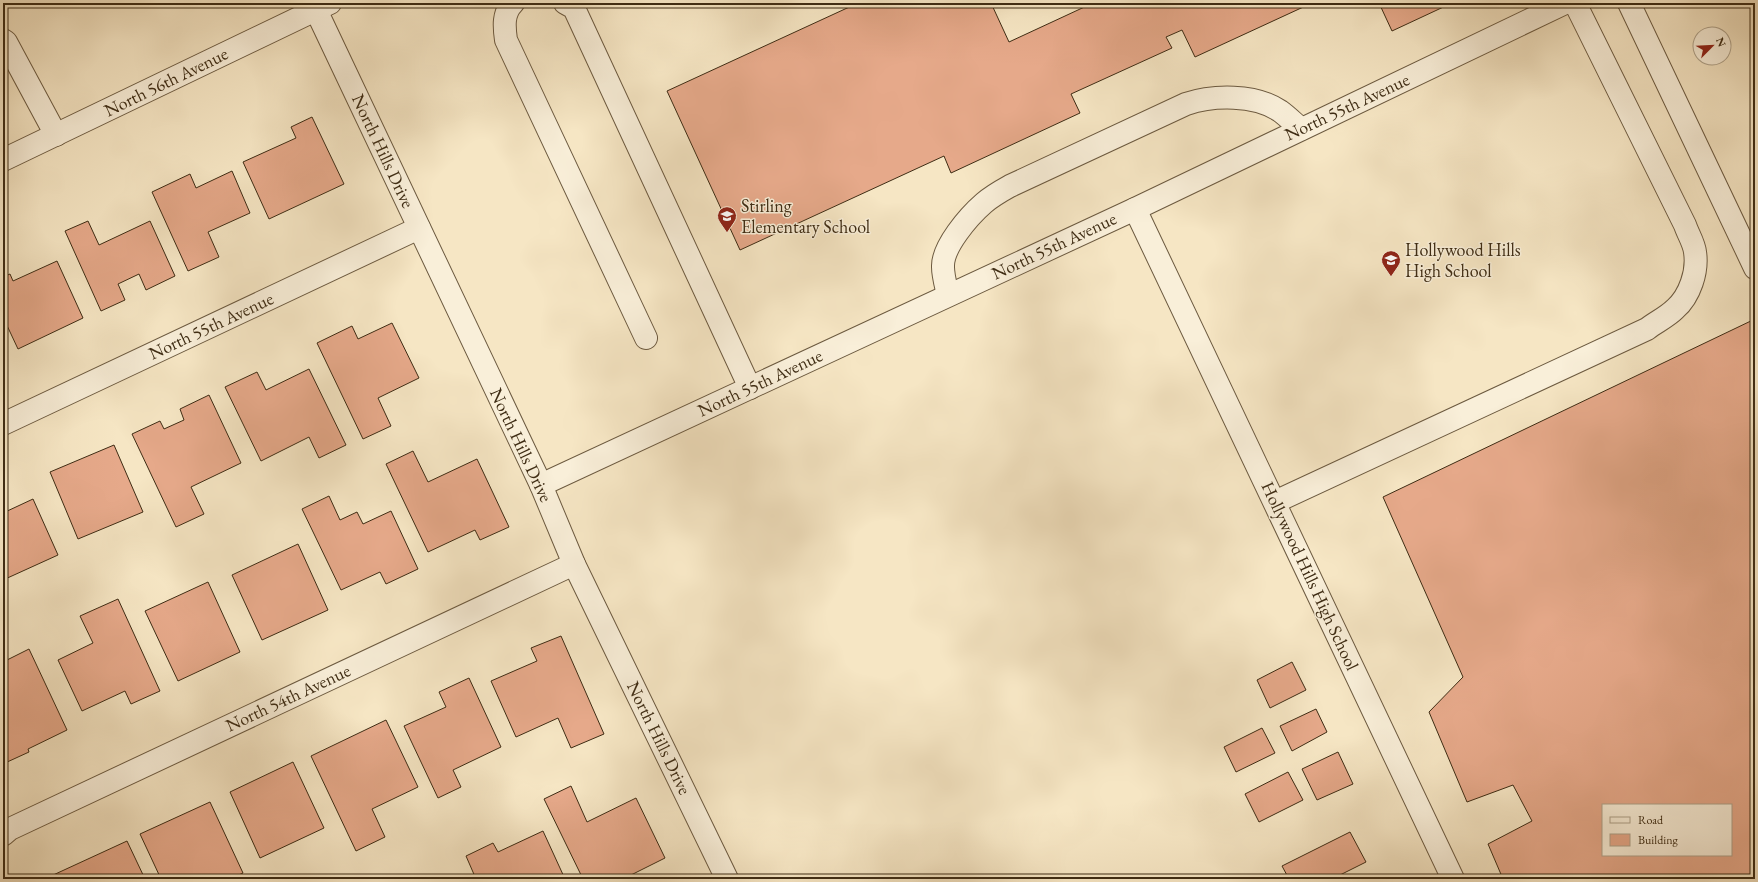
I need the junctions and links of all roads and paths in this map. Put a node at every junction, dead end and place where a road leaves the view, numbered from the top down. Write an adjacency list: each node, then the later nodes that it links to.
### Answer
1 (514, 3): 15 (street)
2 (1565, 3): 8 (street, North 55th Avenue)
3 (1575, 3): 19 (street)
4 (1629, 3): 13 (street)
5 (323, 6): 9 (street, North 56th Avenue); 12 (street, North Hills Drive)
6 (569, 6): 16 (street)
7 (3, 40): 9 (street)
8 (1301, 129): 11 (street, North 55th Avenue); 14 (street)
9 (56, 135): 10 (street, North 56th Avenue)
10 (3, 160)
11 (1135, 209): 14 (street, North 55th Avenue); 19 (street, Hollywood Hills High School)
12 (419, 228): 17 (street, North 55th Avenue); 18 (street, North Hills Drive)
13 (1755, 268)
14 (948, 295): 16 (street, North 55th Avenue)
15 (646, 338)
16 (750, 388): 18 (street, North 55th Avenue)
17 (3, 424)
18 (541, 485): 20 (street, North Hills Drive)
19 (1275, 502): 23 (street, Hollywood Hills High School)
20 (574, 564): 21 (street, North 54th Avenue); 22 (street, North Hills Drive)
21 (3, 834)
22 (727, 879)
23 (1453, 879)

